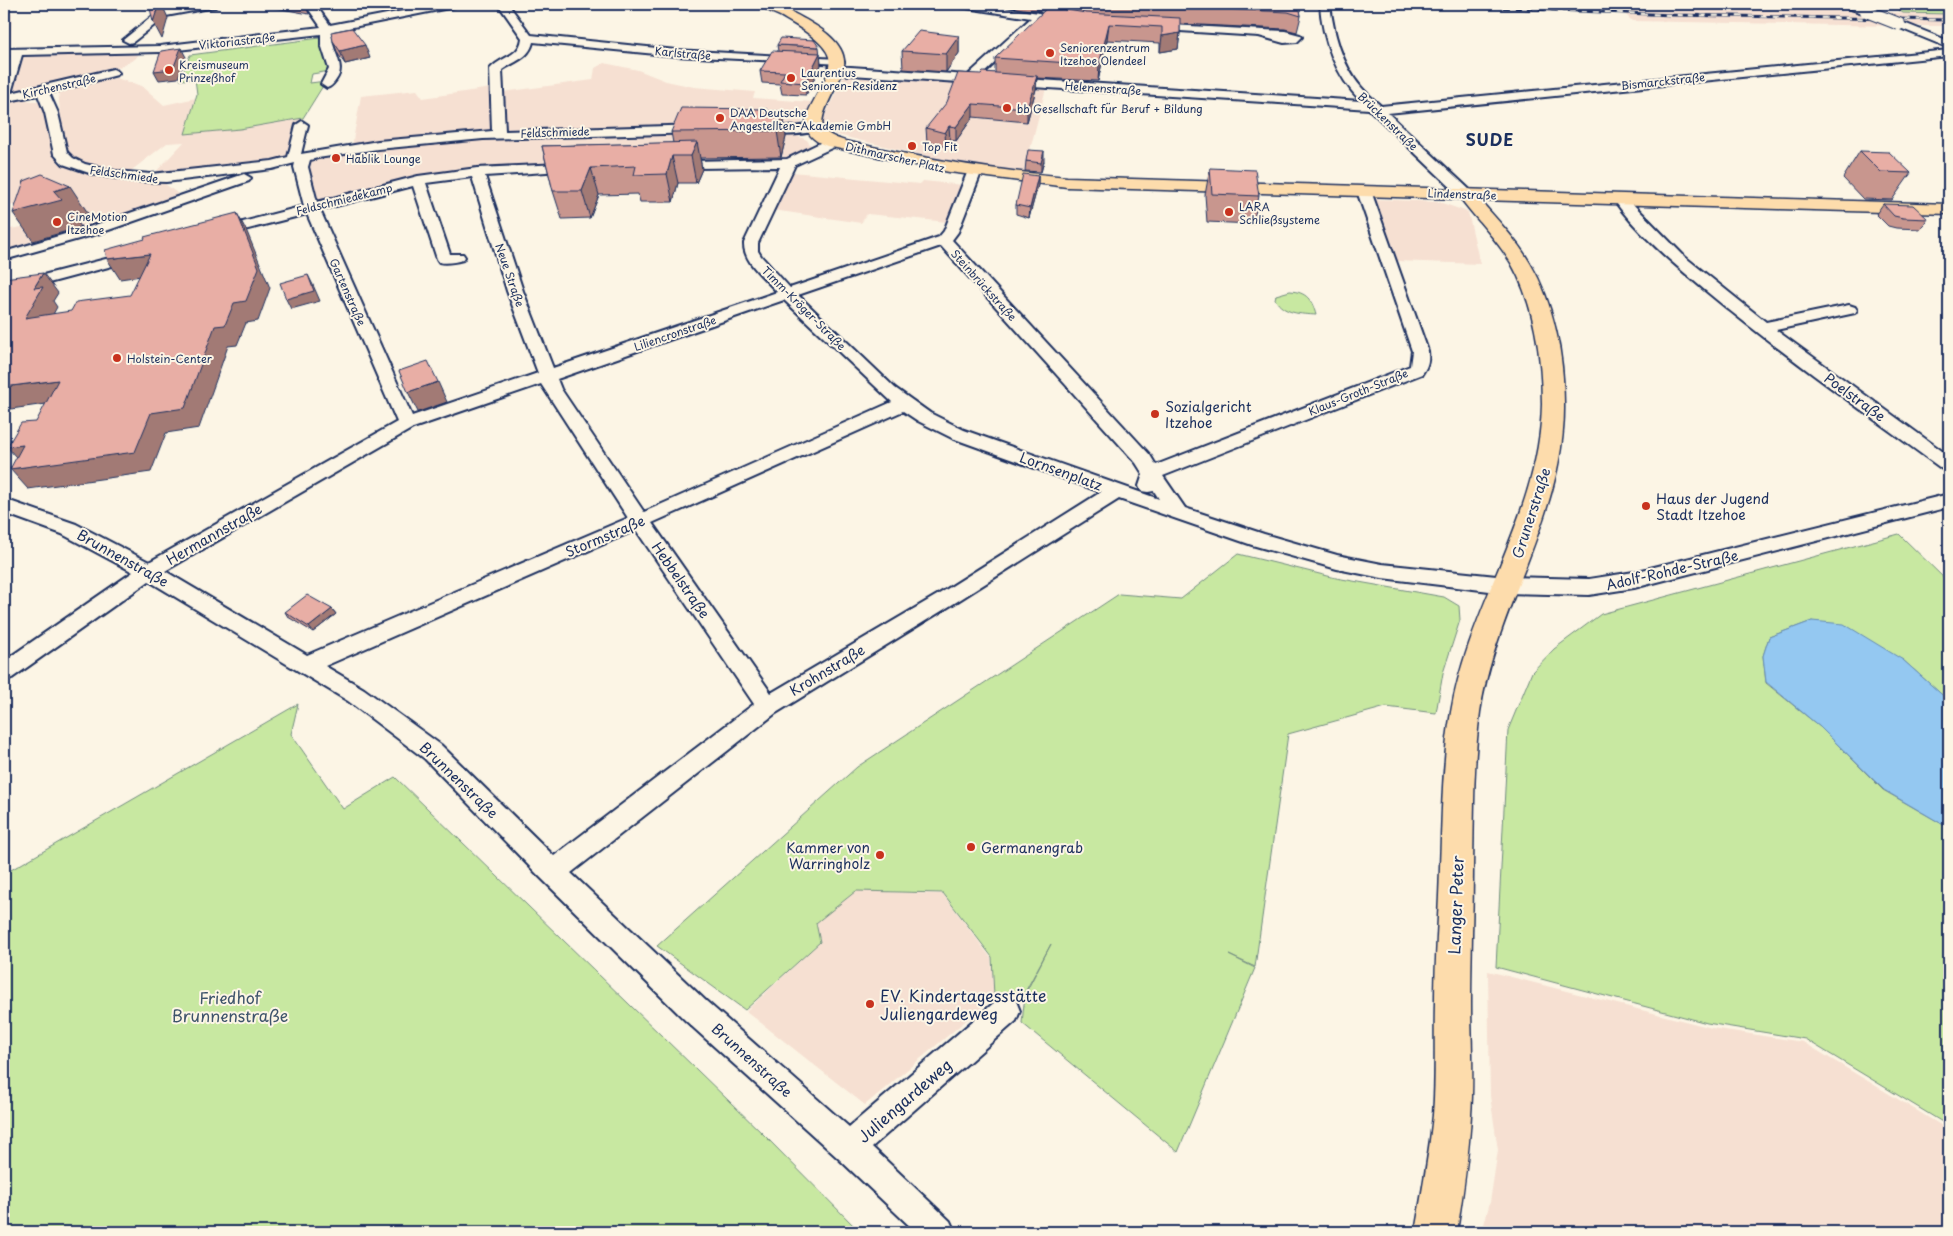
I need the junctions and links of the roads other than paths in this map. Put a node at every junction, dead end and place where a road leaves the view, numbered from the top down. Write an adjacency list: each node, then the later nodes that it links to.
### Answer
1 (189, 4): 10 (street)
2 (215, 4): 10 (street)
3 (310, 4): 13 (street)
4 (454, 4): 13 (street, Viktoriastraße)
5 (503, 4): 15 (street)
6 (767, 4): 21 (main road)
7 (960, 4): 23 (street)
8 (1325, 4): 27 (street, Brückenstraße)
9 (1846, 4): 17 (street, bridge)
10 (163, 13): 16 (street)
11 (1138, 26): 14 (street)
12 (130, 27): 16 (street)
13 (328, 30): 16 (street, Viktoriastraße); 24 (street)
14 (1261, 33)
15 (528, 38): 21 (street, Karlstraße); 31 (street)
16 (130, 45): 18 (street, Viktoriastraße)
17 (1949, 45)
18 (16, 51): 19 (street, Viktoriastraße); 26 (street)
19 (4, 52)
20 (1949, 53): 27 (street, Bismarckstraße)
21 (837, 66): 23 (street, Helenenstraße); 32 (main road)
22 (114, 73): 25 (street, Kirchenstraße)
23 (970, 80): 27 (street, Helenenstraße)
24 (327, 84)
25 (42, 91): 26 (street, Kirchenstraße); 39 (street, Feldschmiede)
26 (4, 96)
27 (1374, 108): 42 (street, Brückenstraße)
28 (302, 125): 33 (street, Gartenstraße)
29 (716, 129): 31 (street, Feldschmiede)
30 (746, 129): 32 (street)
31 (499, 134): 33 (street, Feldschmiede)
32 (822, 135): 34 (street); 38 (main road, Dithmarscher Platz)
33 (301, 158): 39 (street, Feldschmiede); 43 (street, Feldschmiede); 45 (street, Gartenstraße)
34 (789, 163): 35 (street); 53 (street, Timm-Kröger-Straße)
35 (691, 164)
36 (592, 165): 37 (street, Feldschmiedekamp)
37 (477, 172): 40 (street, Feldschmiedekamp); 56 (street, Neue Straße)
38 (974, 173): 41 (main road, Lindenstraße); 48 (street, Steinbrückstraße)
39 (168, 179): 43 (street, Feldschmiede)
40 (418, 180): 45 (street, Feldschmiedekamp); 51 (street)
41 (1364, 191): 42 (main road, Lindenstraße); 61 (street, Klaus-Groth-Straße)
42 (1466, 194): 44 (main road, Lindenstraße); 70 (main road, Grunerstraße)
43 (186, 196): 50 (street)
44 (1621, 200): 46 (main road, Lindenstraße); 55 (street, Poelstraße)
45 (311, 207): 47 (street, Feldschmiedekamp); 58 (street, Gartenstraße)
46 (1949, 209)
47 (207, 236)
48 (944, 240): 53 (street, Liliencronstraße); 61 (street, Steinbrückstraße)
49 (155, 250): 52 (street)
50 (4, 256)
51 (458, 257)
52 (4, 290)
53 (787, 294): 56 (street, Liliencronstraße); 57 (street, Timm-Kröger-Straße)
54 (1849, 310): 55 (street)
55 (1762, 328): 60 (street, Poelstraße)
56 (547, 377): 58 (street, Liliencronstraße); 67 (street, Hebbelstraße)
57 (903, 404): 59 (street, Timm-Kröger-Straße); 67 (street, Stormstraße)
58 (406, 424): 69 (street, Hermannstraße)
59 (980, 442): 62 (street, Lornsenplatz)
60 (1949, 465)
61 (1152, 474): 63 (street); 66 (street)
62 (1117, 491): 63 (street, Lornsenplatz); 73 (street, Krohnstraße)
63 (1143, 500): 66 (street, Lornsenplatz)
64 (1949, 501): 70 (street, Adolf-Rohde-Straße)
65 (4, 506): 69 (street, Brunnenstraße)
66 (1178, 512): 68 (street, Lornsenplatz)
67 (640, 521): 71 (street, Stormstraße); 73 (street, Hebbelstraße)
68 (1216, 525): 70 (street, Adolf-Rohde-Straße)
69 (149, 571): 71 (street, Brunnenstraße); 72 (street, Hermannstraße)
70 (1506, 585): 78 (main road, Langer Peter)
71 (305, 665): 74 (street, Brunnenstraße)
72 (4, 672)
73 (768, 706): 74 (street, Krohnstraße)
74 (553, 872): 76 (street, Brunnenstraße)
75 (1006, 1011): 76 (street, Juliengardeweg)
76 (849, 1147): 77 (street, Juliengardeweg)
77 (939, 1232)
78 (1436, 1232)

